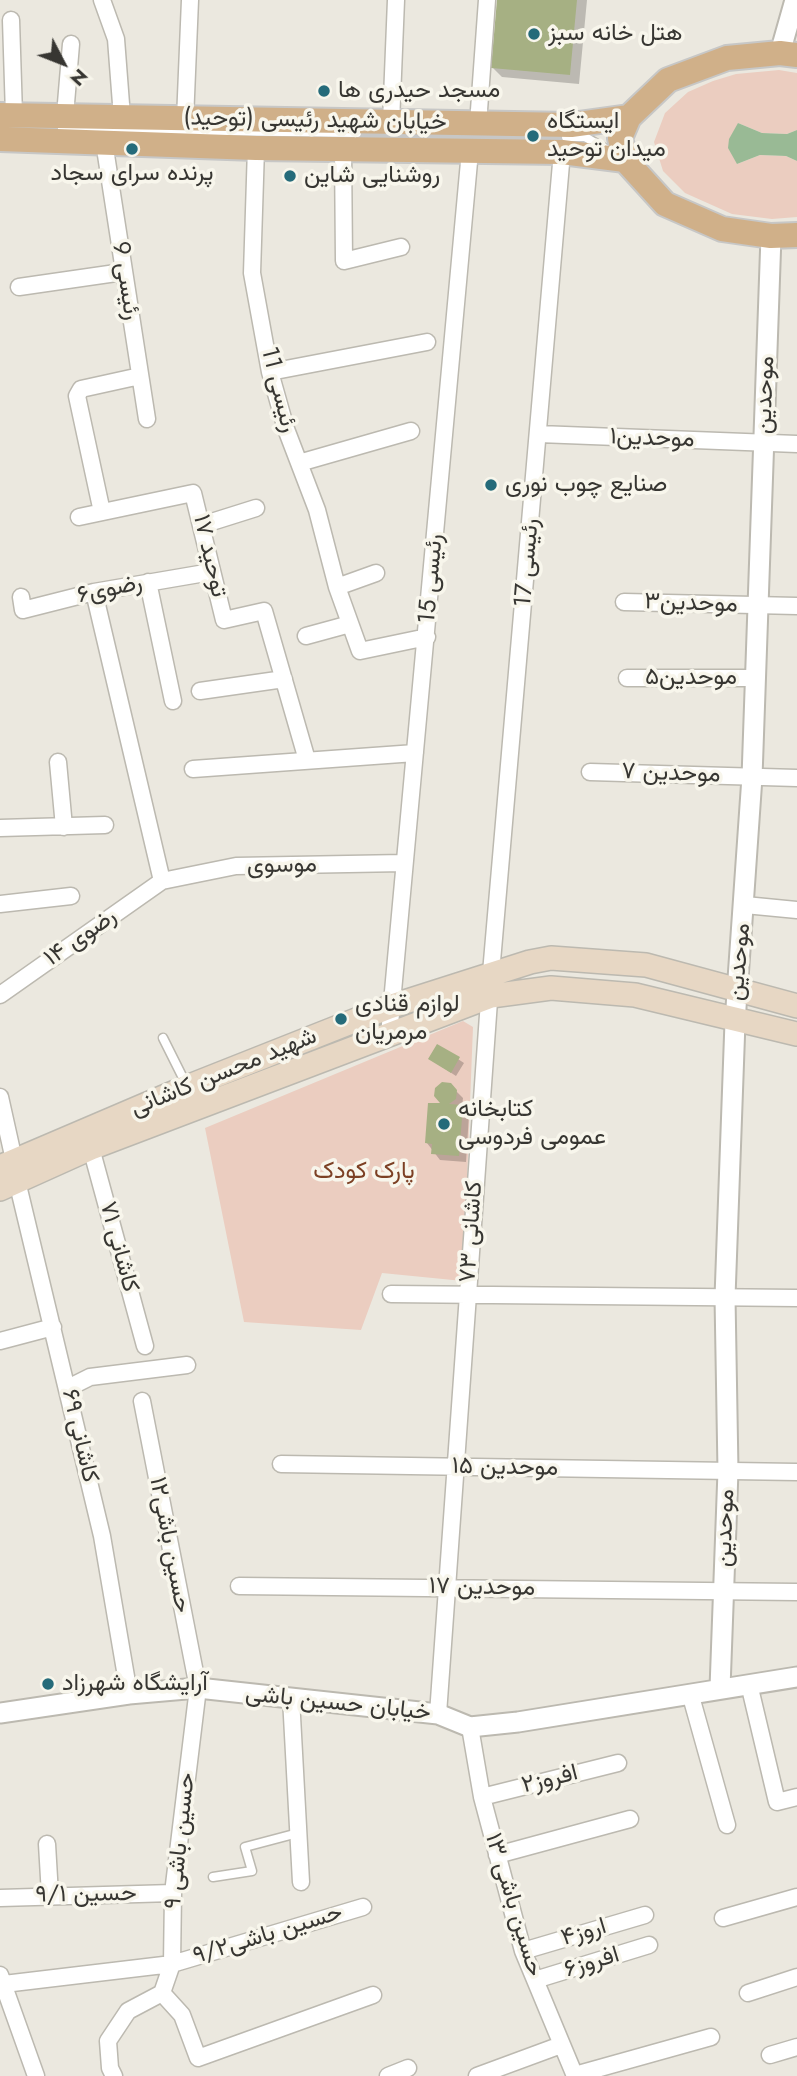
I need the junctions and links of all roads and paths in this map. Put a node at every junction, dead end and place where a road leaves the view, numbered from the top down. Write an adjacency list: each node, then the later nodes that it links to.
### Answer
1 (102, 0): 10 (street)
2 (190, 0): 12 (street)
3 (396, 0): 15 (street)
4 (487, 0): 14 (street)
5 (795, 4): 8 (street)
6 (10, 20): 9 (street)
7 (71, 44): 13 (street)
8 (789, 54): 11 (main road)
9 (7, 114): 13 (main road, خیابان شهید رئیسی (توحید))
10 (122, 117): 12 (main road, خیابان شهید رئیسی (توحید)); 13 (main road, خیابان شهید رئیسی (توحید))
11 (629, 117): 14 (main road, خیابان شهید رئیسی (توحید)); 22 (main road)
12 (186, 120): 15 (main road, خیابان شهید رئیسی (توحید))
13 (60, 122): 15 (lane)
14 (478, 124): 15 (main road, خیابان شهید رئیسی (توحید))
15 (380, 128)
16 (0, 139): 17 (main road, خیابان شهید رئیسی (توحید))
17 (104, 142): 19 (main road, خیابان شهید رئیسی (توحید)); 26 (street, رئیسی 9)
18 (561, 144): 21 (main road, خیابان شهید رئیسی (توحید)); 22 (main road, خیابان شهید رئیسی (توحید)); 33 (street, رئیسی 17)
19 (256, 148): 20 (main road, خیابان شهید رئیسی (توحید)); 29 (street, رئیسی 11)
20 (343, 149): 21 (main road, خیابان شهید رئیسی (توحید)); 25 (street)
21 (470, 150): 52 (street, رئیسی 15)
22 (625, 160): 24 (main road)
23 (797, 234): 24 (main road)
24 (771, 236): 34 (street, موحدین)
25 (401, 247)
26 (123, 272): 27 (street); 30 (street, رئیسی 9)
27 (19, 287)
28 (427, 342): 29 (street)
29 (270, 372): 36 (street, رئیسی 11)
30 (140, 376): 31 (street, رئیسی 9); 38 (street)
31 (147, 419)
32 (411, 431): 36 (street)
33 (540, 434): 34 (street, موحدین۱); 74 (street, رئیسی 17)
34 (764, 443): 35 (street, موحدین۱); 48 (street, موحدین)
35 (797, 443)
36 (299, 463): 44 (street, رئیسی 11)
37 (256, 508): 40 (street)
38 (102, 512): 39 (street); 40 (street, توحید ۱۷)
39 (79, 517)
40 (202, 526): 41 (street, توحید ۱۷)
41 (211, 572): 43 (street, رضوی۶); 55 (street, توحید ۱۷)
42 (376, 573): 44 (street)
43 (148, 582): 45 (street, رضوی۶); 57 (street)
44 (337, 587): 50 (street, رئیسی 11)
45 (94, 592): 46 (street, رضوی۶); 69 (street)
46 (21, 597)
47 (624, 601): 48 (street, موحدین۳)
48 (758, 606): 49 (street, موحدین۳); 54 (street, موحدین)
49 (797, 606)
50 (350, 624): 51 (street); 52 (street, رئیسی 11)
51 (306, 636)
52 (427, 637): 58 (street, رئیسی 15)
53 (627, 678): 54 (street, موحدین۵)
54 (755, 678): 63 (street, موحدین)
55 (284, 680): 56 (street); 59 (street)
56 (200, 691)
57 (173, 701)
58 (415, 753): 59 (street); 68 (street, رئیسی 15)
59 (307, 761): 61 (street)
60 (58, 762): 66 (street)
61 (193, 769)
62 (590, 772): 63 (street, موحدین ۷)
63 (752, 777): 64 (street, موحدین ۷); 72 (street, موحدین)
64 (797, 778)
65 (105, 825): 66 (street)
66 (64, 827): 67 (street)
67 (0, 828)
68 (404, 863): 69 (street, موسوی); 79 (street, رئیسی 15)
69 (162, 881): 76 (street, رضوی ۱۴)
70 (71, 896): 71 (street)
71 (0, 904)
72 (745, 905): 73 (street); 75 (street, موحدین)
73 (797, 910)
74 (491, 973): 75 (main road, شهید محسن کاشانی); 77 (street, رئیسی 17); 79 (main road, شهید محسن کاشانی)
75 (736, 992): 78 (main road, شهید محسن کاشانی); 80 (street, موحدین)
76 (0, 995)
77 (491, 996): 80 (main road); 82 (main road); 89 (street, کاشانی ۷۳)
78 (797, 1006)
79 (389, 1007): 82 (street, رئیسی 15); 84 (main road, شهید محسن کاشانی)
80 (735, 1021): 81 (main road); 90 (street, موحدین)
81 (797, 1034)
82 (389, 1035): 86 (main road)
83 (163, 1038): 84 (lane)
84 (187, 1087): 87 (main road, شهید محسن کاشانی)
85 (0, 1097): 87 (street, کاشانی ۶۹)
86 (92, 1148): 87 (main road); 94 (street, کاشانی ۷۱)
87 (8, 1174): 92 (street, کاشانی ۶۹)
88 (391, 1294): 89 (street)
89 (467, 1294): 90 (street); 99 (street, کاشانی ۷۳)
90 (725, 1297): 91 (street); 100 (street, موحدین)
91 (797, 1298)
92 (53, 1327): 93 (street); 96 (street, کاشانی ۶۹)
93 (0, 1340)
94 (145, 1346)
95 (187, 1365): 96 (street)
96 (68, 1388): 111 (street, کاشانی ۶۹)
97 (142, 1401): 108 (street, حسین باشی۱۲)
98 (281, 1464): 99 (street, موحدین ۱۵)
99 (456, 1467): 100 (street, موحدین ۱۵); 103 (street, کاشانی ۷۳)
100 (728, 1471): 101 (street, موحدین ۱۵); 104 (street, موحدین)
101 (797, 1472)
102 (239, 1586): 103 (street, موحدین ۱۷)
103 (447, 1588): 104 (street, موحدین ۱۷); 114 (street, کاشانی ۷۳)
104 (724, 1591): 105 (street, موحدین ۱۷); 109 (street, موحدین)
105 (797, 1592)
106 (797, 1677): 107 (street, خیابان حسین باشی)
107 (749, 1684): 109 (street, خیابان حسین باشی); 118 (street)
108 (198, 1688): 111 (street, خیابان حسین باشی); 112 (street, خیابان حسین باشی); 126 (street, حسین باشی ۹)
109 (720, 1688): 110 (street, خیابان حسین باشی)
110 (690, 1693): 115 (street, خیابان حسین باشی); 120 (street)
111 (129, 1694): 113 (street, خیابان حسین باشی)
112 (291, 1698): 114 (street, خیابان حسین باشی); 121 (street)
113 (0, 1713)
114 (438, 1714): 115 (street, خیابان حسین باشی)
115 (470, 1727): 117 (street, حسین باشی ۱۳)
116 (618, 1763): 117 (street, افروز۲)
117 (482, 1797): 123 (street, حسین باشی ۱۳)
118 (797, 1797)
119 (631, 1819): 123 (street)
120 (727, 1825)
121 (298, 1833): 124 (lane); 125 (street)
122 (47, 1844): 127 (street)
123 (497, 1855): 134 (street, حسین باشی ۱۳)
124 (213, 1877)
125 (300, 1882)
126 (173, 1893): 127 (street, حسین ۹/۱); 135 (street, حسین باشی ۹)
127 (50, 1895): 129 (street, حسین ۹/۱)
128 (797, 1897): 132 (street)
129 (0, 1898)
130 (363, 1907): 135 (street, حسین باشی۹/۲)
131 (645, 1914): 134 (street, اروز۴)
132 (723, 1918)
133 (649, 1945): 138 (street, افروز۶)
134 (523, 1951): 138 (street, حسین باشی ۱۳)
135 (172, 1964): 137 (street, حسین باشی۹/۲); 139 (street, حسین باشی ۹)
136 (797, 1977): 140 (street)
137 (2, 1980): 148 (street)
138 (535, 1980): 143 (street, حسین باشی ۱۳)
139 (162, 1993): 141 (street); 149 (street)
140 (748, 1993)
141 (373, 1995)
142 (711, 2037): 147 (street)
143 (561, 2045): 147 (street, حسین باشی ۱۳); 151 (street)
144 (797, 2047): 145 (street)
145 (770, 2055)
146 (408, 2068): 150 (street)
147 (575, 2075)
148 (36, 2076)
149 (114, 2076)
150 (388, 2076)
151 (477, 2076)

